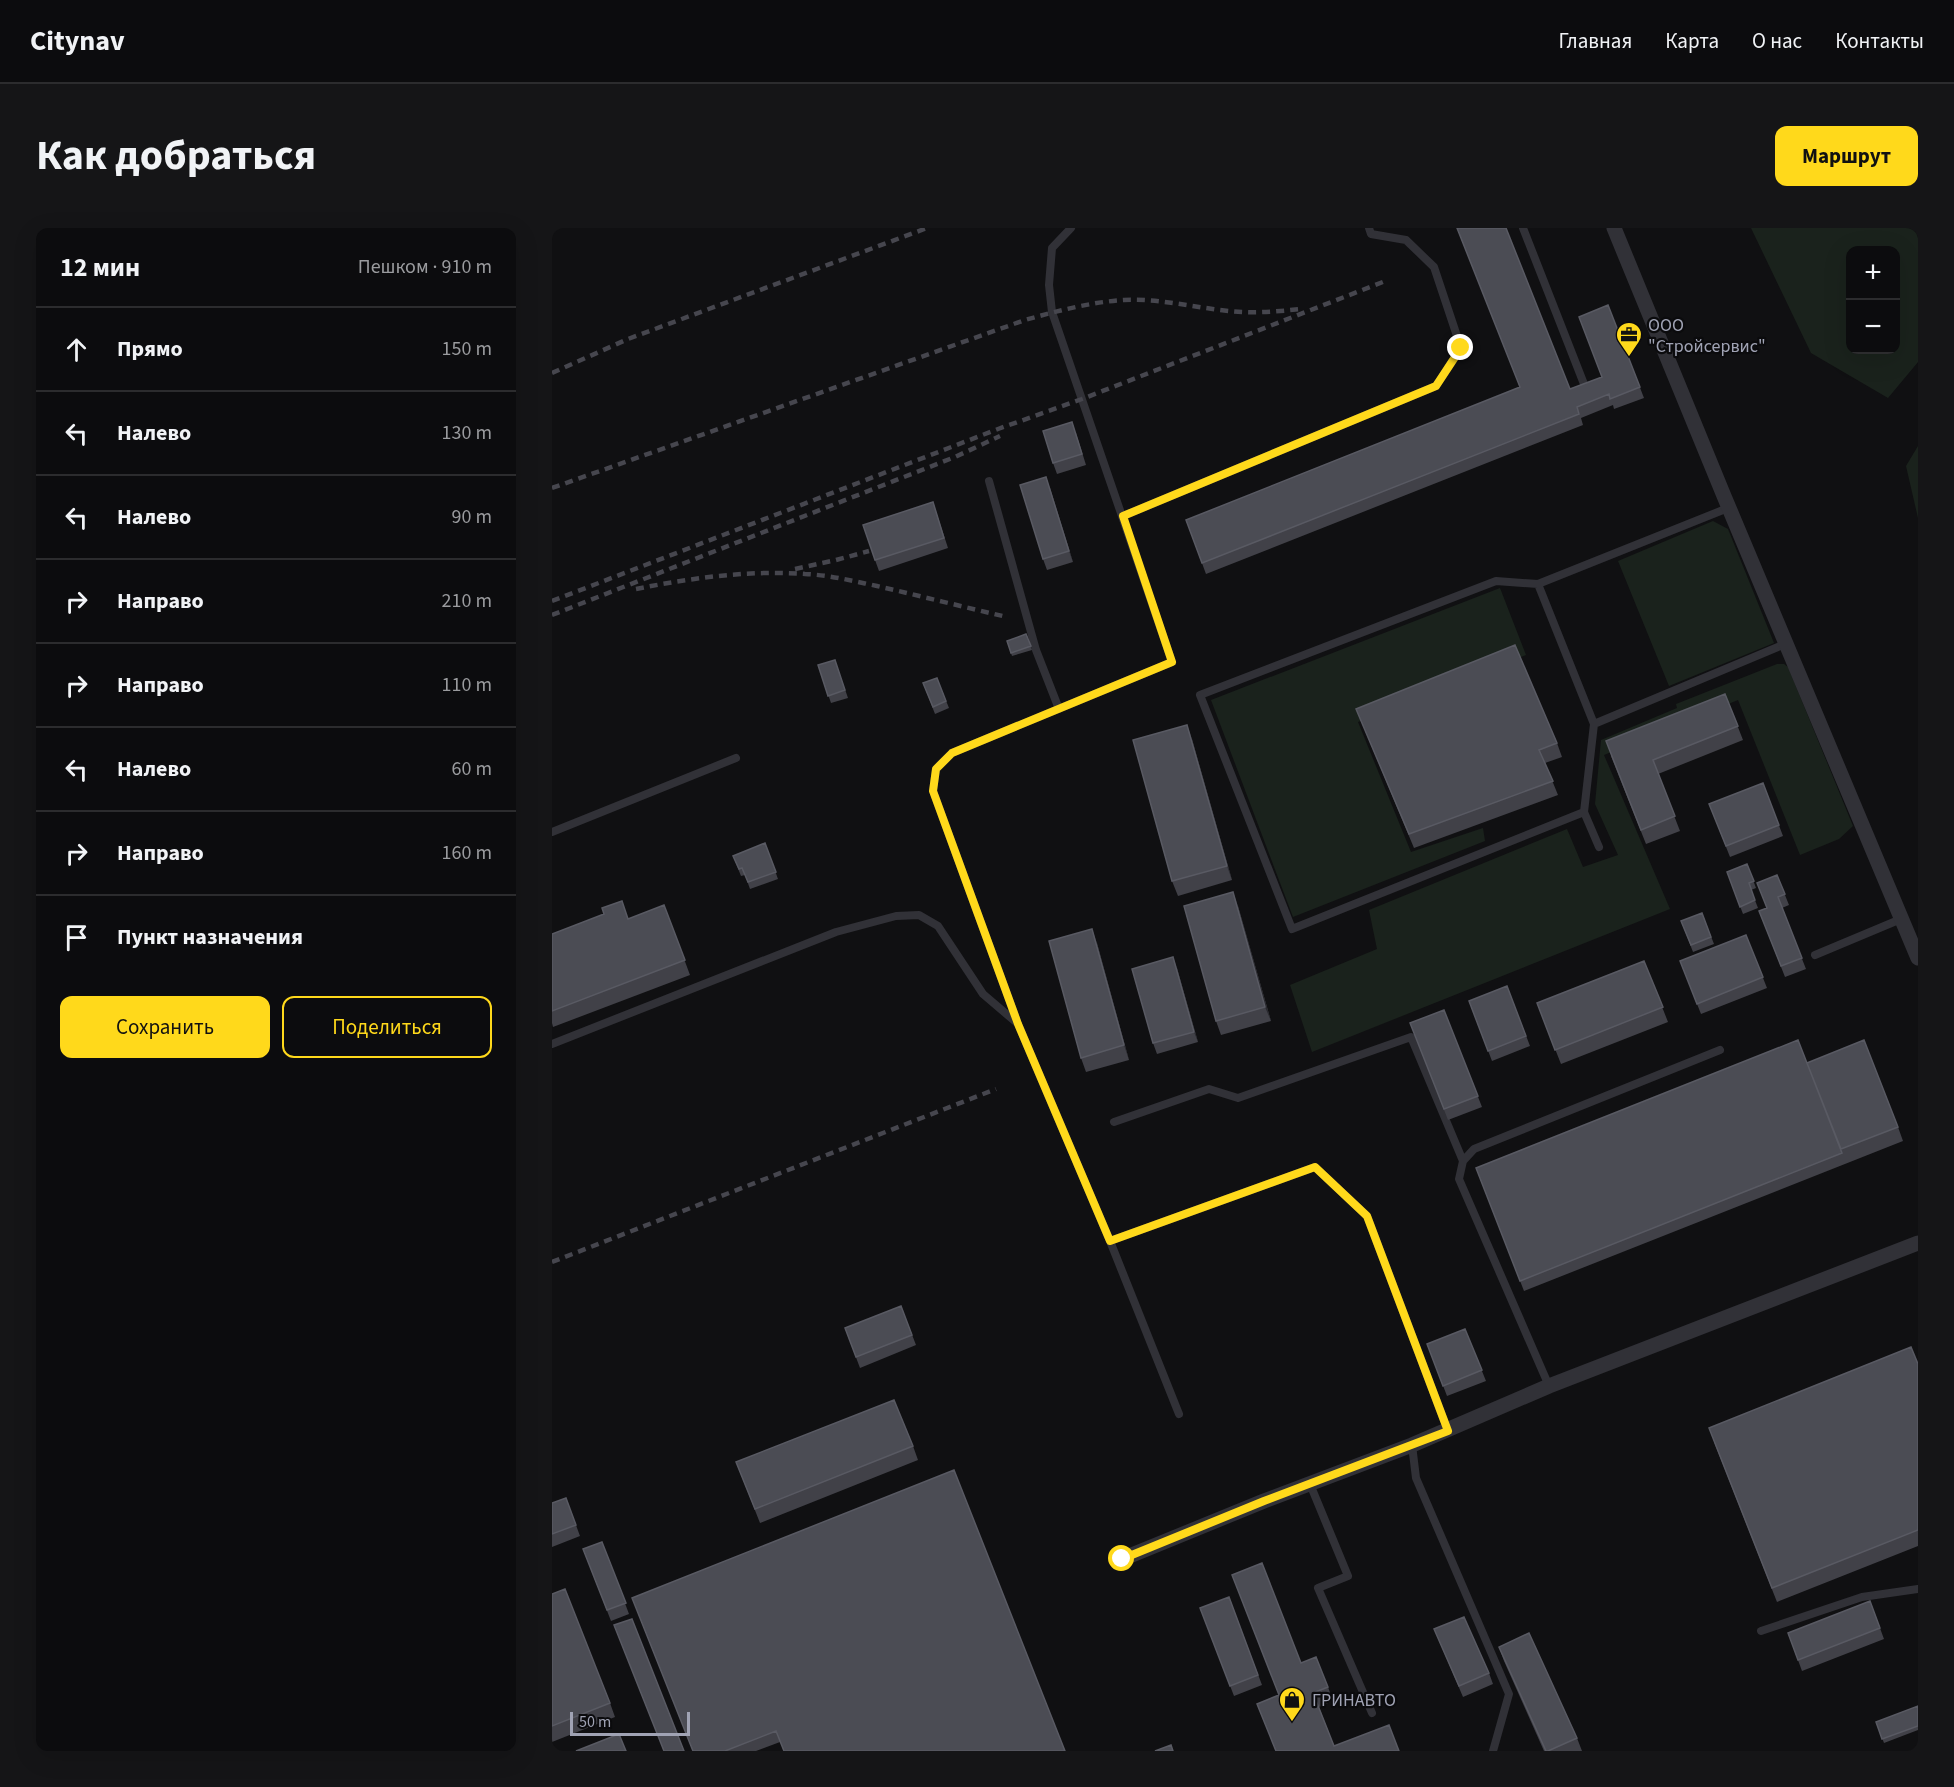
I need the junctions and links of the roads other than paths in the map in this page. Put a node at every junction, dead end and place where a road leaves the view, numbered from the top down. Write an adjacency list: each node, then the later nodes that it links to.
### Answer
1 (1071, 228): 8 (lane)
2 (1369, 228): 8 (lane)
3 (1523, 228): 5 (lane)
4 (1614, 228): 7 (street)
5 (1584, 384)
6 (989, 481): 11 (lane)
7 (1728, 507): 9 (lane); 10 (street)
8 (1123, 516): 11 (lane)
9 (1538, 584): 12 (lane); 14 (lane)
10 (1785, 644): 12 (lane); 17 (street)
11 (1059, 709): 20 (lane)
12 (1594, 724): 14 (lane)
13 (736, 758): 15 (lane)
14 (1584, 812): 16 (lane)
15 (552, 832)
16 (1599, 847)
17 (1901, 919): 18 (lane); 19 (street)
18 (1815, 955)
19 (1918, 957)
20 (1018, 1024): 21 (lane); 25 (lane)
21 (552, 1044)
22 (1720, 1050): 24 (lane)
23 (1114, 1122): 24 (lane)
24 (1462, 1161): 27 (lane)
25 (1110, 1241): 28 (lane); 29 (lane)
26 (1918, 1243): 27 (street)
27 (1549, 1386): 29 (street)
28 (1179, 1414)
29 (1448, 1431): 30 (street)
30 (1412, 1445): 31 (street); 36 (lane)
31 (1310, 1484): 32 (street); 35 (lane)
32 (1122, 1559)
33 (1918, 1589): 34 (lane)
34 (1761, 1631)
35 (1372, 1713)
36 (1493, 1751)

